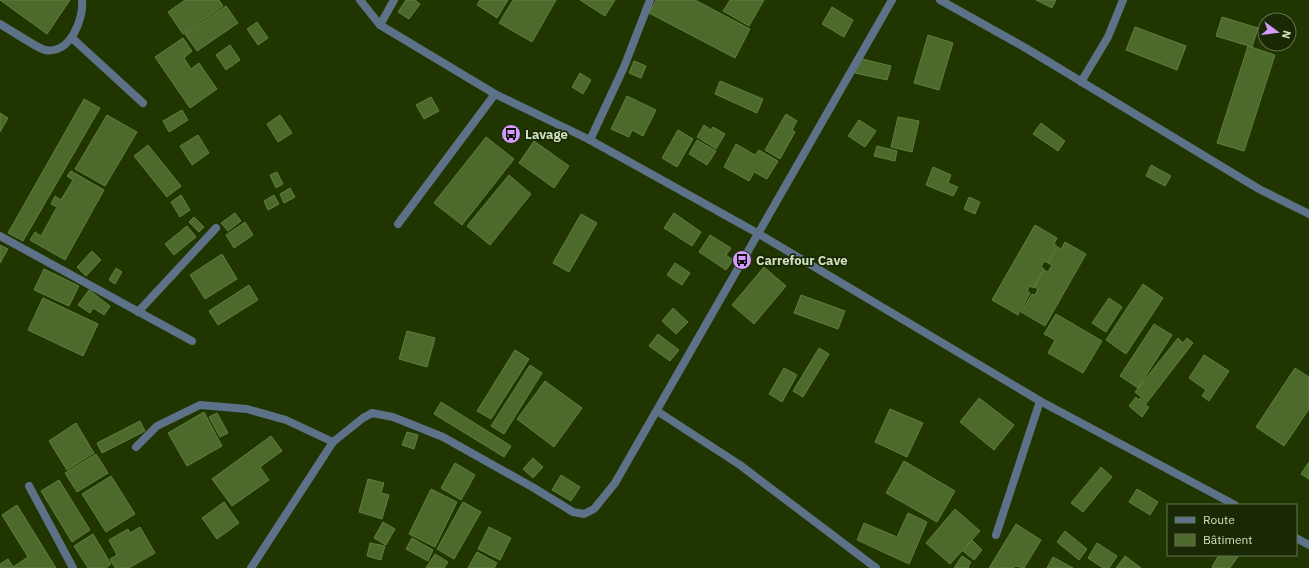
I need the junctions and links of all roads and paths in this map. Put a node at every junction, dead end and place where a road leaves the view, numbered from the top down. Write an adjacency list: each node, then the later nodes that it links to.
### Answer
1 (82, 0): 10 (street)
2 (360, 0): 9 (street)
3 (394, 0): 9 (street)
4 (650, 0): 14 (street)
5 (892, 0): 18 (street)
6 (940, 0): 11 (street)
7 (1123, 0): 11 (street)
8 (0, 24): 10 (street)
9 (380, 25): 12 (street)
10 (72, 38): 13 (street)
11 (1081, 82): 15 (street)
12 (495, 94): 14 (street); 16 (street)
13 (142, 103)
14 (590, 140): 18 (street)
15 (1309, 214)
16 (398, 224)
17 (216, 228): 20 (street)
18 (759, 234): 22 (street); 23 (street)
19 (0, 236): 20 (street)
20 (138, 312): 21 (street)
21 (192, 341)
22 (1040, 400): 27 (street); 28 (street)
23 (657, 411): 24 (street); 34 (street)
24 (333, 442): 25 (street); 33 (street)
25 (136, 447)
26 (29, 486): 31 (street)
27 (1233, 504)
28 (996, 535)
29 (1297, 539): 30 (street)
30 (1309, 545)
31 (73, 568)
32 (247, 568): 33 (street)
33 (251, 568)
34 (876, 568)

